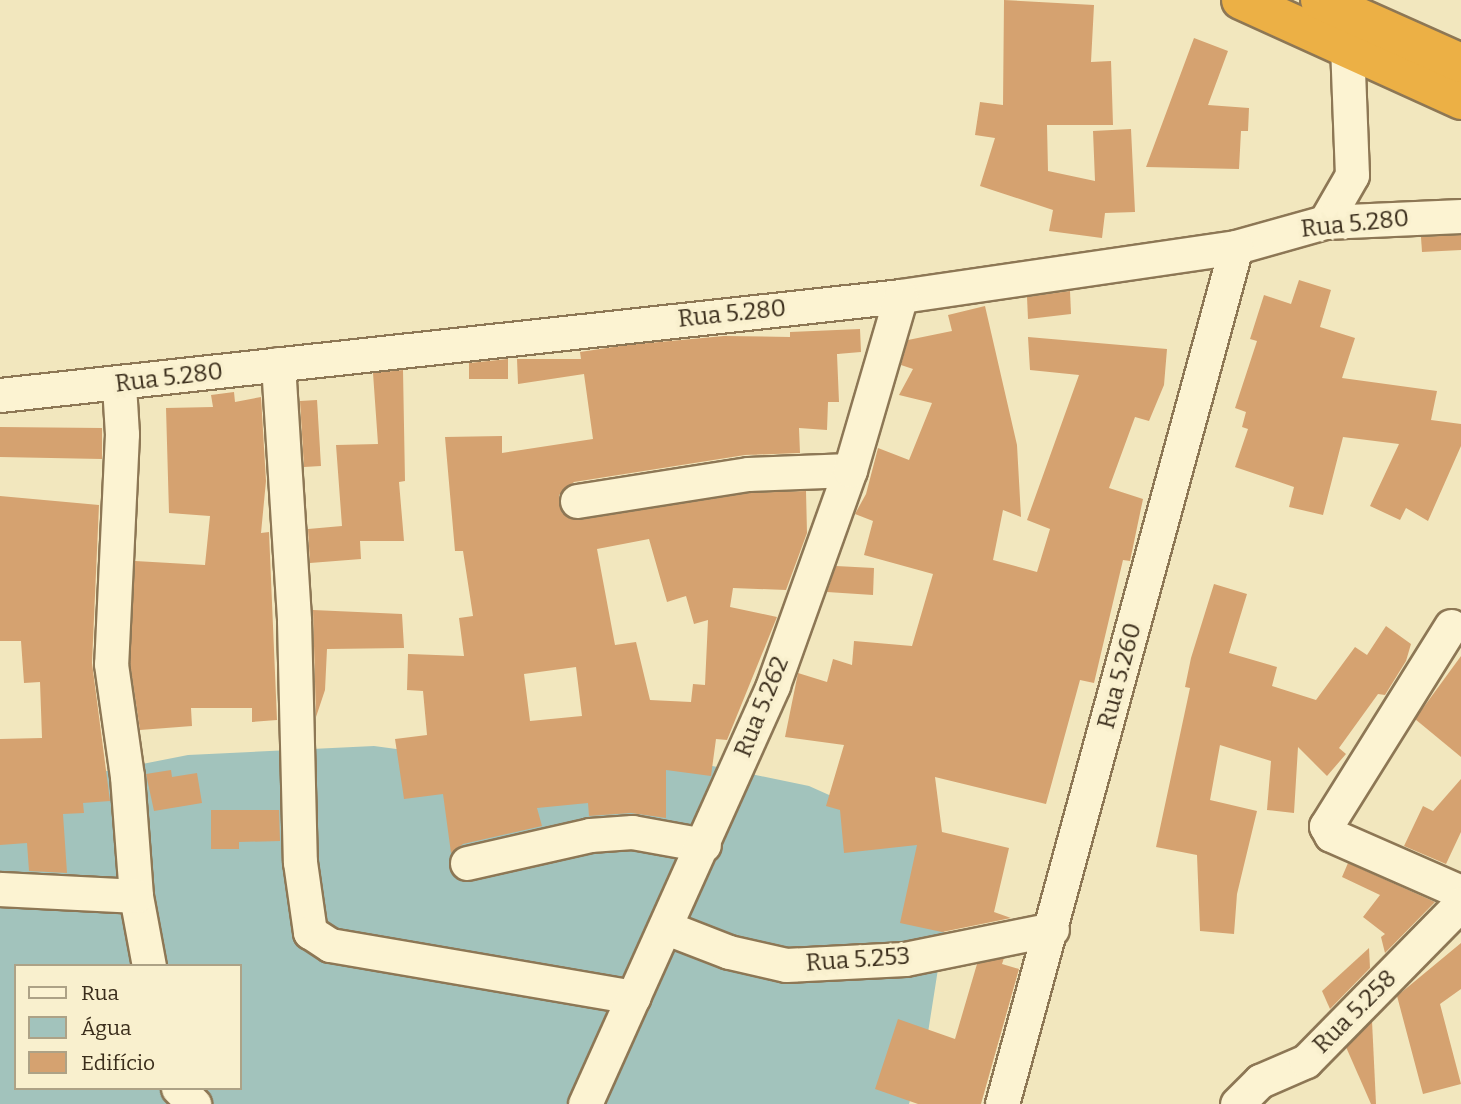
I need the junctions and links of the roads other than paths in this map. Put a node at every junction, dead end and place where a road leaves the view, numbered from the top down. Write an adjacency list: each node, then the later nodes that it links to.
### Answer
1 (1241, 0): 3 (highway)
2 (1320, 0): 4 (highway)
3 (1347, 45): 5 (highway); 7 (street)
4 (1461, 63)
5 (1461, 100)
6 (1461, 216): 7 (street, Rua 5.280)
7 (1325, 222): 8 (street, Rua 5.280)
8 (1236, 247): 9 (street, Rua 5.280); 23 (street, Rua 5.260)
9 (901, 296): 10 (street, Rua 5.280); 13 (street, Rua 5.262)
10 (278, 364): 11 (street, Rua 5.280); 25 (street)
11 (119, 384): 12 (street, Rua 5.280); 20 (street)
12 (0, 395)
13 (850, 470): 14 (street); 16 (street, Rua 5.262)
14 (577, 501)
15 (1451, 626): 19 (street)
16 (704, 845): 17 (street); 22 (street, Rua 5.262)
17 (467, 863)
18 (0, 889): 20 (street)
19 (1461, 892)
20 (136, 896): 24 (street)
21 (1461, 903): 30 (street, Rua 5.258)
22 (667, 928): 23 (street, Rua 5.253); 25 (street, Rua 5.262)
23 (1052, 929): 29 (street, Rua 5.260)
24 (149, 964)
25 (634, 997): 28 (street, Rua 5.262)
26 (180, 1090): 27 (street)
27 (194, 1104)
28 (585, 1104)
29 (1002, 1104)
30 (1237, 1104)

